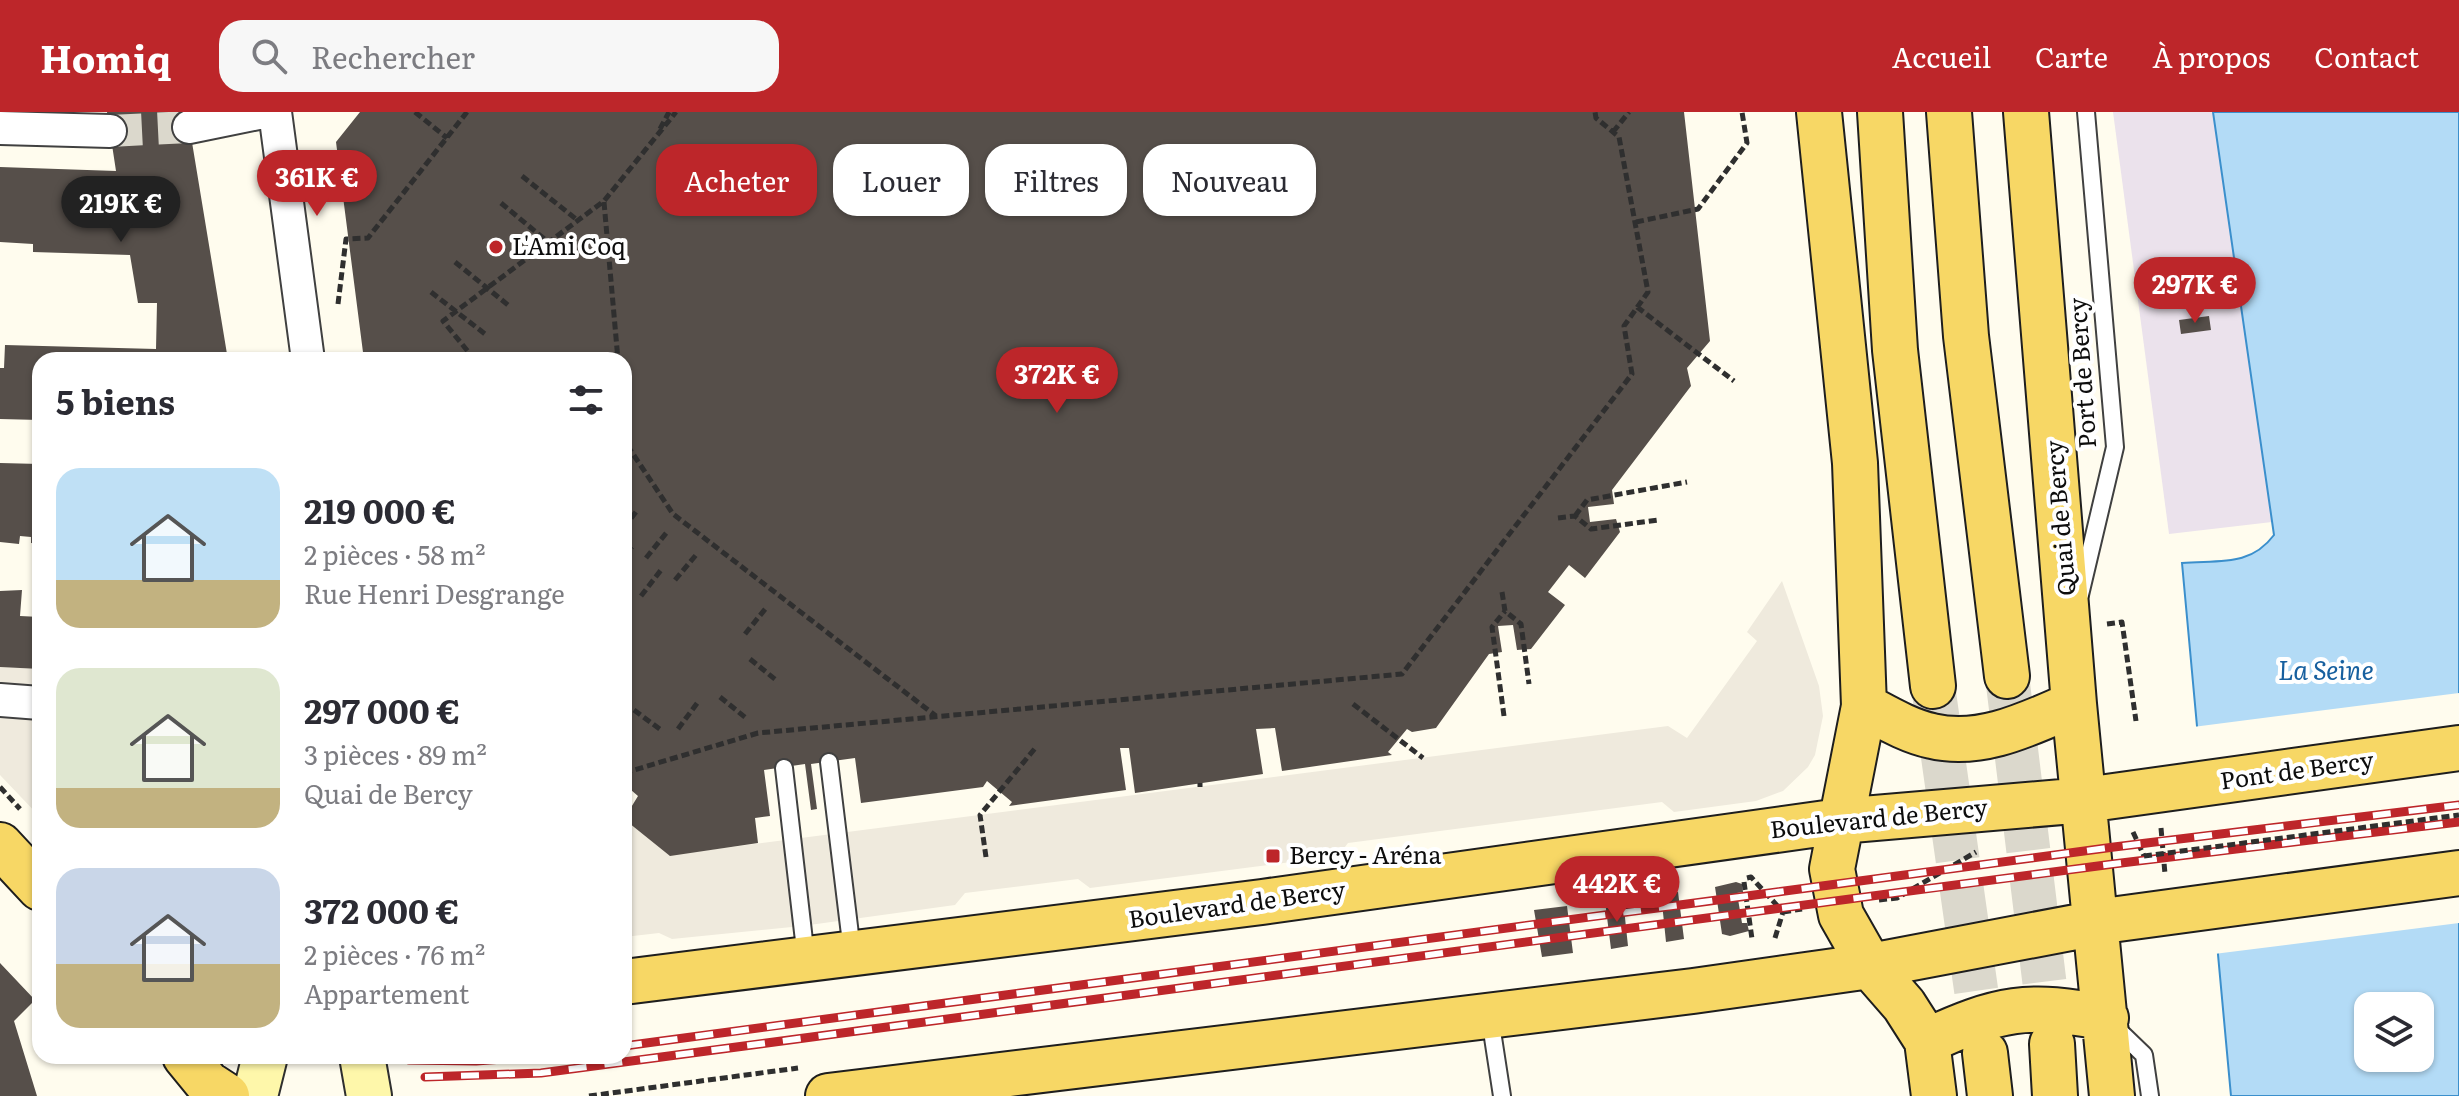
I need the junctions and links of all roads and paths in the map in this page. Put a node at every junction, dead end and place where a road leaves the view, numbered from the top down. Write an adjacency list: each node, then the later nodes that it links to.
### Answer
1 (263, 112): 15 (street)
2 (275, 112): 33 (street)
3 (415, 112): 19 (path)
4 (467, 112): 19 (path)
5 (669, 112): 20 (path)
6 (676, 112): 20 (path)
7 (1595, 112): 18 (path)
8 (1629, 112): 18 (path)
9 (1742, 112): 25 (path)
10 (1819, 112): 67 (main road)
11 (1880, 112): 60 (main road)
12 (1949, 112): 57 (main road)
13 (2026, 112): 54 (main road, Quai de Bercy)
14 (2086, 112): 54 (lane, Port de Bercy)
15 (189, 127)
16 (0, 128): 17 (street)
17 (110, 131)
18 (1613, 132): 25 (path)
19 (447, 138): 31 (path)
20 (651, 144): 22 (path)
21 (522, 176): 24 (path)
22 (604, 201): 34 (path); 35 (path)
23 (501, 203): 26 (path)
24 (576, 219)
25 (1636, 222): 30 (path)
26 (554, 247)
27 (455, 262): 29 (path)
28 (431, 292): 32 (path)
29 (508, 305)
30 (1637, 307): 36 (path); 70 (path)
31 (337, 315)
32 (485, 334)
33 (307, 352)
34 (468, 352)
35 (617, 352)
36 (1734, 381)
37 (632, 452): 70 (path)
38 (1687, 482): 40 (path)
39 (638, 509): 41 (path)
40 (1575, 516): 42 (path); 43 (path)
41 (632, 517)
42 (1558, 518)
43 (1658, 520)
44 (667, 532): 46 (path)
45 (696, 555): 48 (path)
46 (646, 558)
47 (661, 570): 50 (path)
48 (675, 580)
49 (1502, 592): 52 (path)
50 (641, 596)
51 (766, 608): 55 (path)
52 (1505, 611): 59 (path); 69 (path)
53 (2122, 622): 72 (path)
54 (2070, 627): 66 (main road, Quai de Bercy)
55 (745, 634)
56 (750, 659): 58 (path)
57 (2007, 676)
58 (776, 680)
59 (1529, 684)
60 (1933, 686)
61 (720, 697): 71 (path)
62 (0, 700): 63 (street)
63 (32, 702)
64 (698, 702): 73 (path)
65 (1353, 704): 77 (path)
66 (2074, 704): 67 (main road); 81 (main road, Quai de Bercy)
67 (1864, 706): 84 (main road)
68 (634, 710): 74 (path)
69 (1504, 716)
70 (937, 717): 80 (path)
71 (746, 718)
72 (2136, 721)
73 (678, 729)
74 (661, 730)
75 (1037, 746): 88 (path)
76 (2459, 748): 82 (main road, Pont de Bercy)
77 (1423, 758)
78 (829, 762): 97 (lane)
79 (784, 768): 98 (lane)
80 (632, 771)
81 (2085, 800): 82 (main road, Boulevard de Bercy); 84 (main road, Boulevard de Bercy); 95 (main road, Quai de Bercy)
82 (2143, 815): 87 (path); 87 (path, bridge)
83 (2459, 815): 87 (path, bridge)
84 (1840, 821): 93 (main road); 97 (main road, Boulevard de Bercy)
85 (0, 845): 90 (main road)
86 (1985, 846): 93 (path, Boulevard de Bercy)
87 (2164, 854): 92 (path)
88 (986, 857)
89 (2459, 873): 92 (main road)
90 (32, 879)
91 (1744, 882): 96 (path)
92 (2162, 896): 95 (main road)
93 (1838, 904): 94 (path, Boulevard de Bercy); 99 (main road)
94 (1783, 912)
95 (2098, 923): 99 (main road); 102 (main road, Quai de Bercy)
96 (1752, 939)
97 (852, 954): 98 (main road, Boulevard de Bercy)
98 (806, 960): 100 (main road, Boulevard de Bercy)
99 (1870, 966): 101 (main road); 103 (main road)
100 (632, 981)
101 (1490, 1016): 110 (main road); 111 (lane)
102 (2106, 1018): 103 (main road); 115 (main road, Quai de Bercy); 116 (lane)
103 (1927, 1041): 112 (main road)
104 (2052, 1044): 114 (main road)
105 (1985, 1053): 113 (main road)
106 (263, 1064): 108 (street)
107 (363, 1064): 109 (street)
108 (255, 1096)
109 (369, 1096)
110 (828, 1096)
111 (1502, 1096)
112 (1934, 1096)
113 (1990, 1096)
114 (2055, 1096)
115 (2112, 1096)
116 (2150, 1096)

